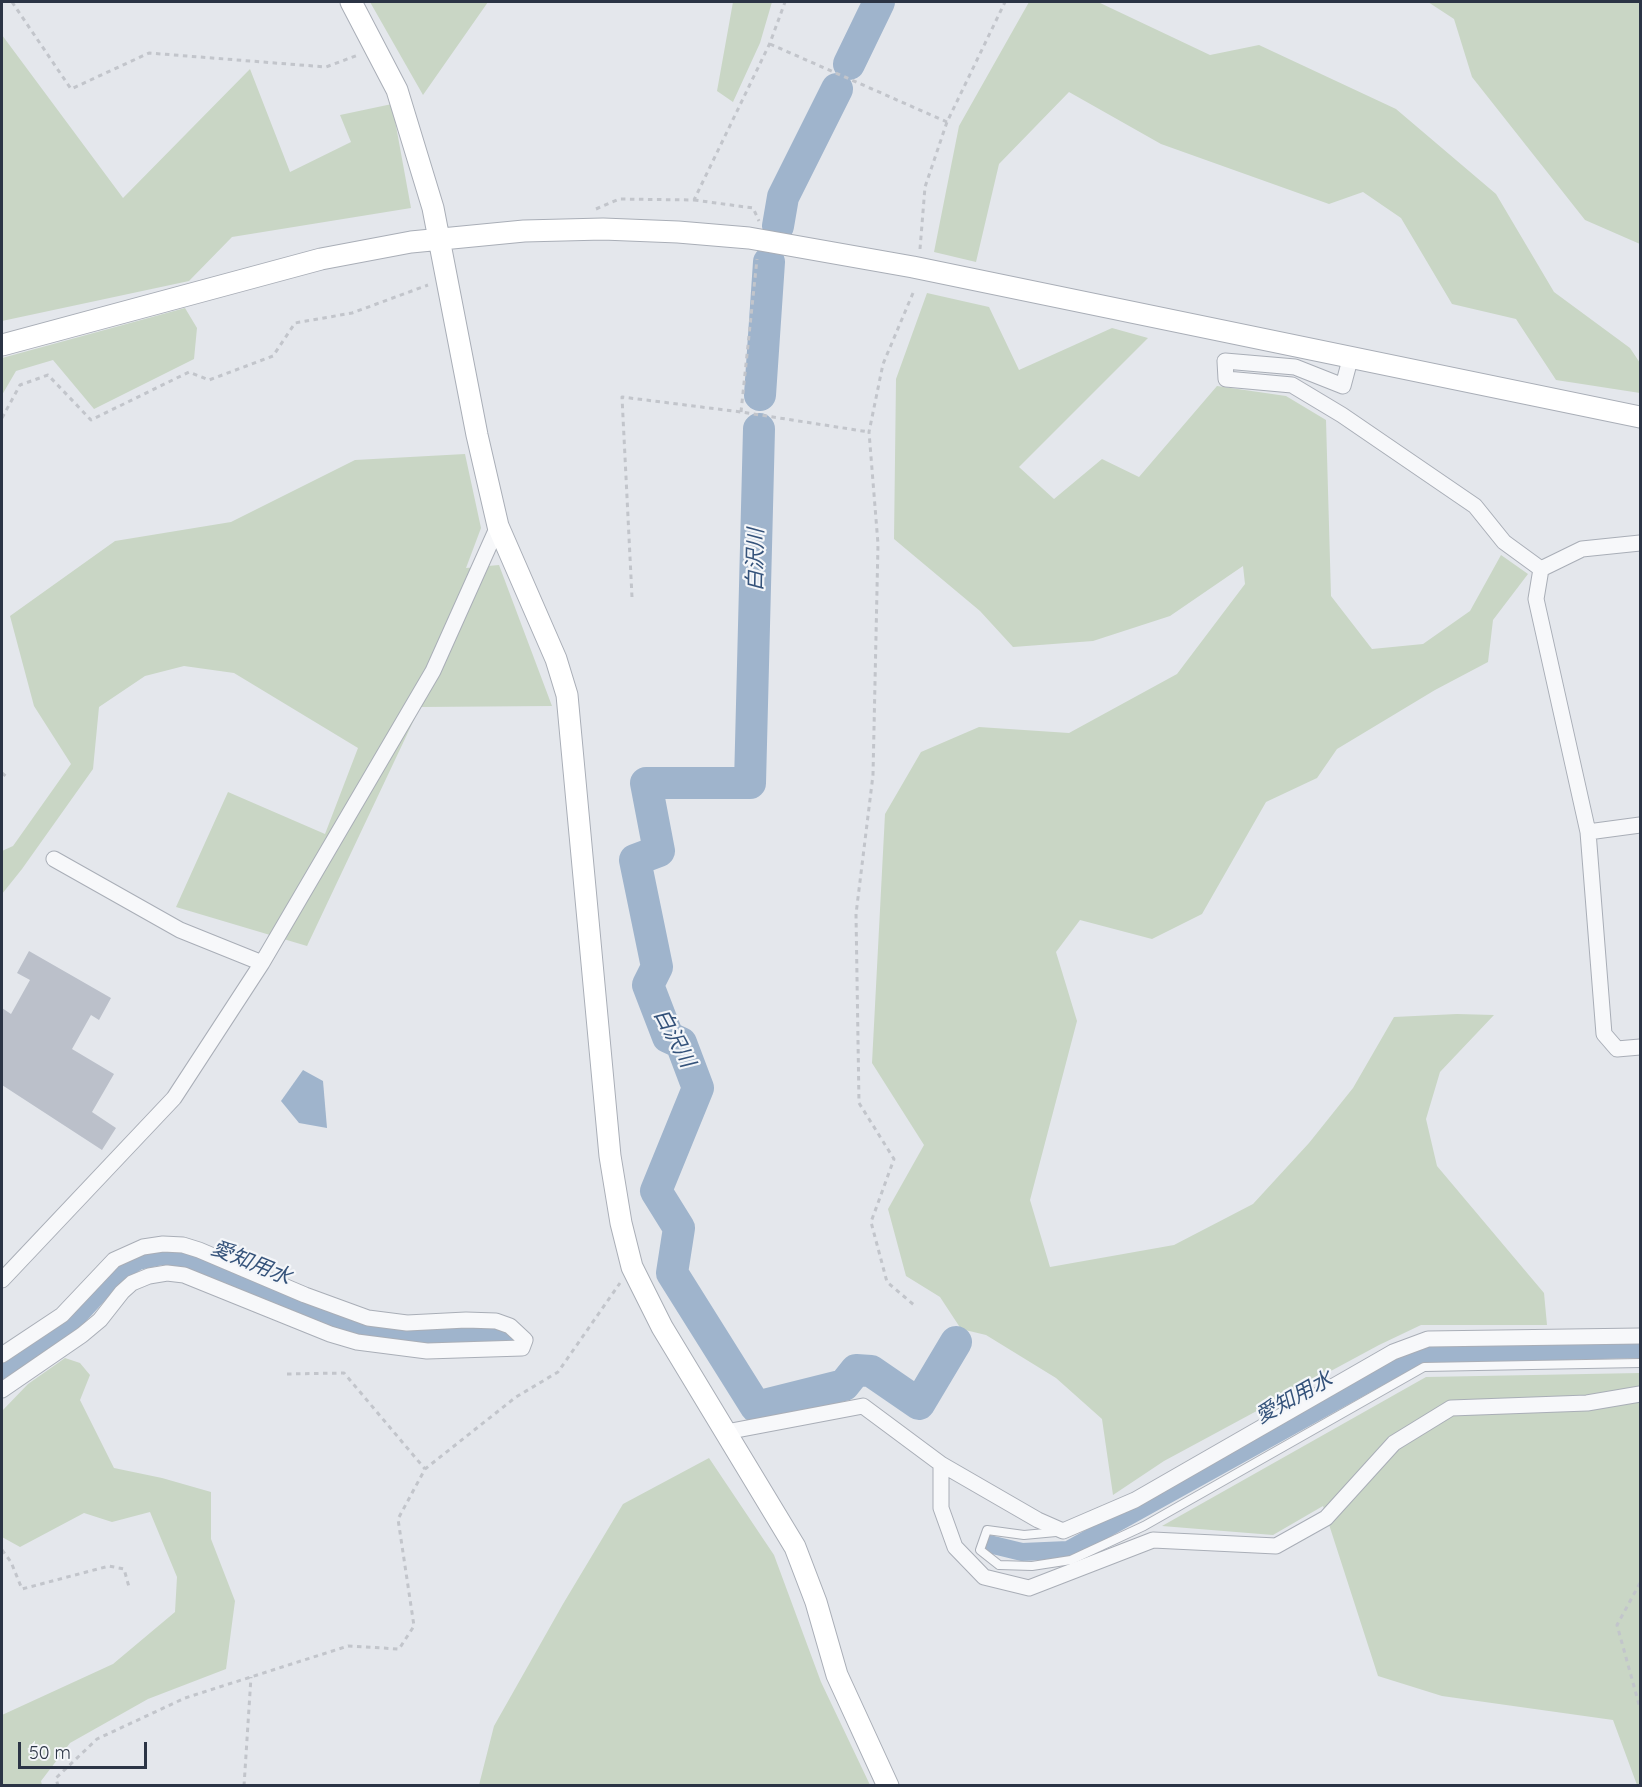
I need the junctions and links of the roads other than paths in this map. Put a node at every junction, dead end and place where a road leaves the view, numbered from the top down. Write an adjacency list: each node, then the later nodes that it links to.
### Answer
1 (351, 2): 2 (street)
2 (438, 238): 3 (street); 4 (street); 6 (street)
3 (2, 345)
4 (1351, 356): 5 (street); 8 (street)
5 (1641, 417)
6 (498, 526): 12 (street); 20 (street)
7 (1641, 543): 8 (street)
8 (1541, 570): 10 (street)
9 (1641, 825): 10 (street)
10 (1588, 832): 13 (street)
11 (54, 859): 12 (street)
12 (262, 963): 14 (street)
13 (1641, 1047)
14 (2, 1280)
15 (1641, 1336): 22 (street)
16 (2, 1355): 18 (street)
17 (1641, 1364): 22 (lane)
18 (2, 1390)
19 (1641, 1394): 21 (street)
20 (726, 1432): 21 (street); 23 (street)
21 (941, 1464): 22 (street)
22 (1063, 1531)
23 (888, 1785)

